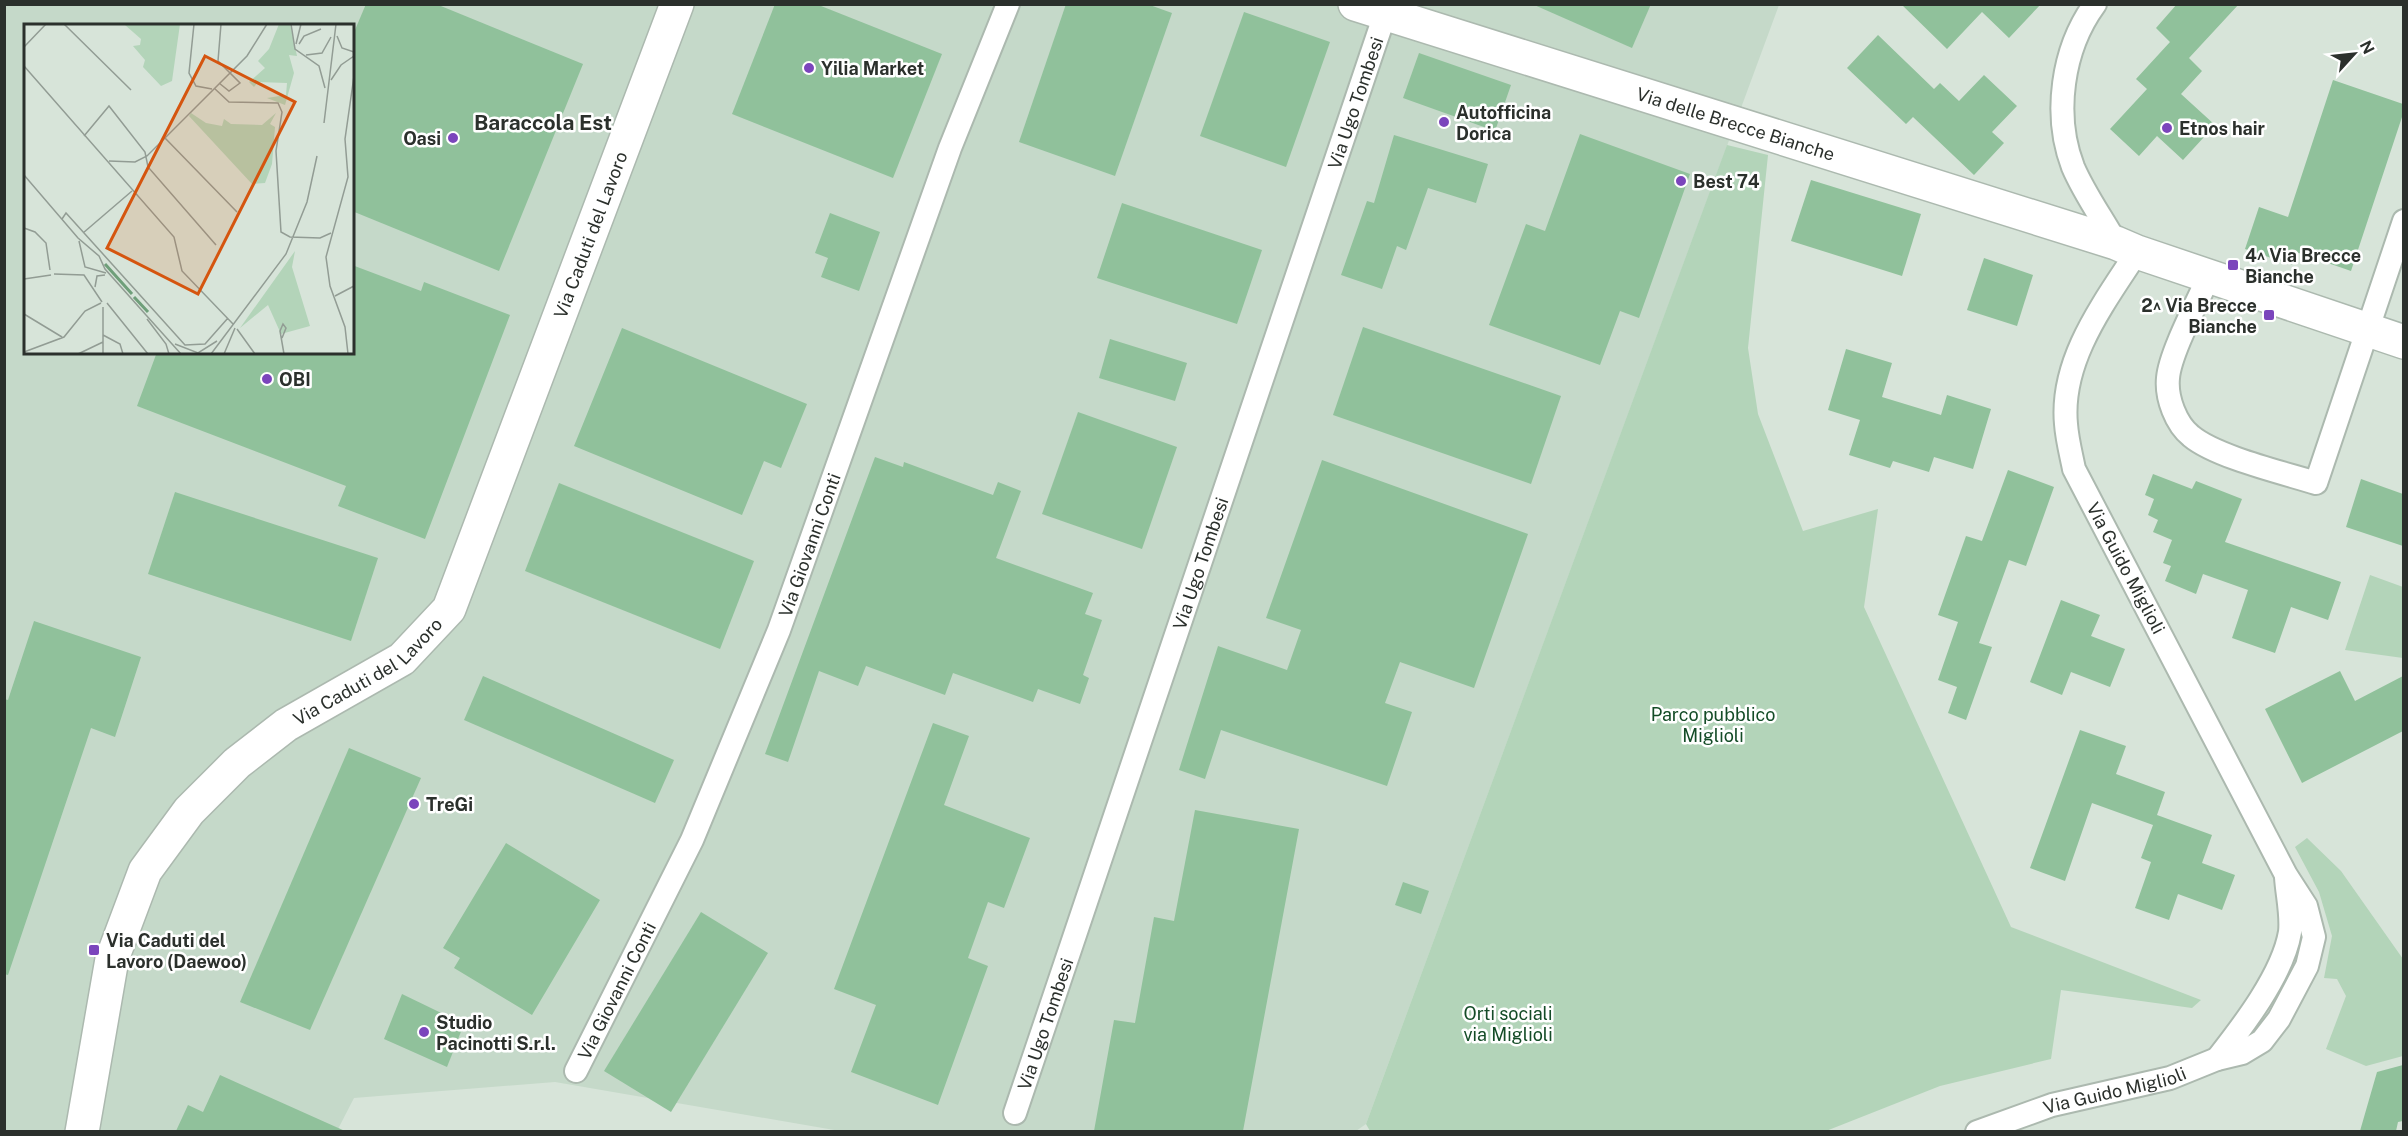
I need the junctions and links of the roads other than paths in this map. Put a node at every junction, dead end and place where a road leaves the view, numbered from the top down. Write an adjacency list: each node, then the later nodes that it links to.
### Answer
1 (677, 4): 12 (street, Via Caduti del Lavoro)
2 (1008, 4): 10 (street, Via Giovanni Conti)
3 (2095, 4): 6 (street)
4 (1370, 9): 6 (street, Via delle Brecce Bianche); 11 (street, Via Ugo Tombesi)
5 (2403, 221): 8 (street)
6 (2127, 248): 7 (street, Via delle Brecce Bianche); 13 (street, Via Guido Miglioli)
7 (2209, 276): 8 (street, Via delle Brecce Bianche); 8 (street)
8 (2367, 329): 9 (street, Via delle Brecce Bianche)
9 (2403, 342)
10 (576, 1071)
11 (1015, 1113)
12 (82, 1131)
13 (1977, 1131)

